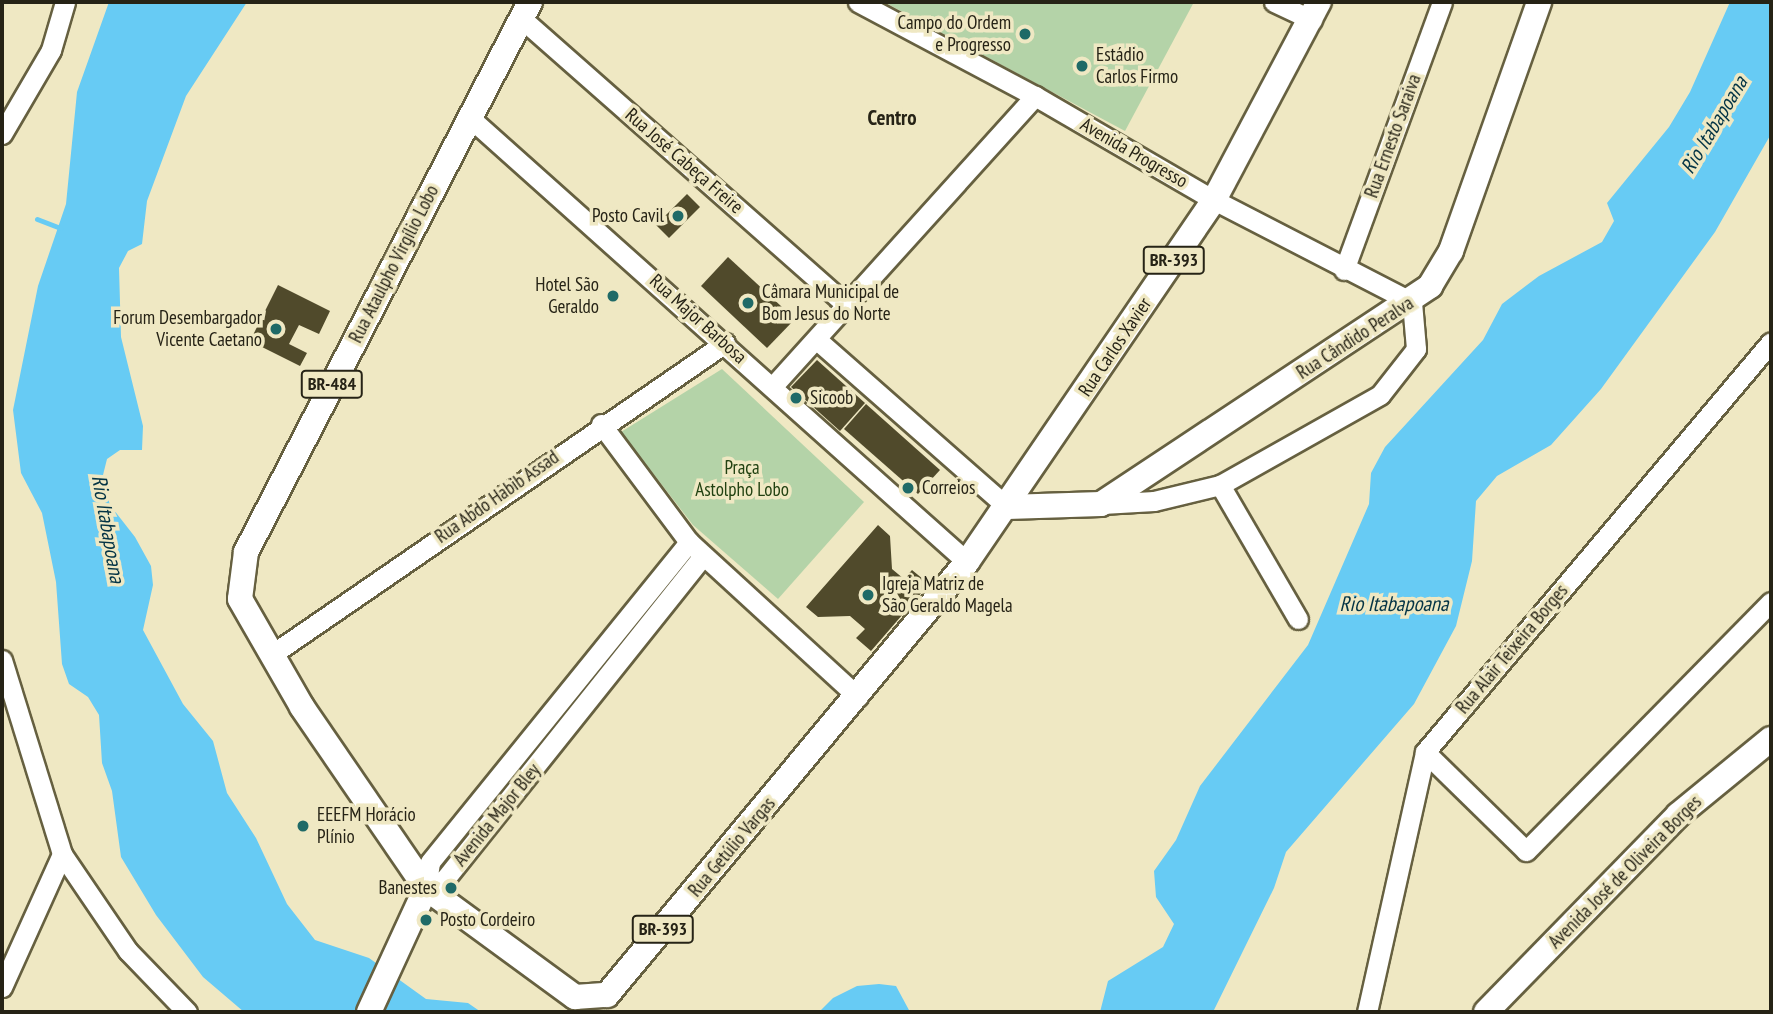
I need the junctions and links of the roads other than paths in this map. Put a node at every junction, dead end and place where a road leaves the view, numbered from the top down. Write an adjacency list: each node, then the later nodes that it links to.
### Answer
1 (65, 2): 10 (street)
2 (858, 2): 8 (street, Avenida Progresso)
3 (1274, 2): 7 (street)
4 (1442, 2): 12 (street, Rua Ernesto Saraiva)
5 (1539, 2): 13 (main road, Rua Cândido Peralva)
6 (526, 10): 9 (main road, Rua Ataulpho Virgílio Lobo / BR-484); 14 (street, Rua José Cabeça Freire)
7 (1316, 11): 11 (main road, Rua Carlos Xavier / BR-393)
8 (1035, 96): 11 (street, Avenida Progresso); 14 (street)
9 (469, 117): 17 (street, Rua Major Barbosa); 28 (main road, Rua Ataulpho Virgílio Lobo / BR-484)
10 (2, 134)
11 (1214, 200): 12 (street, Avenida Progresso); 22 (main road, Rua Carlos Xavier / BR-393)
12 (1344, 270): 13 (street, Avenida Progresso)
13 (1412, 302): 20 (street); 21 (main road, Rua Cândido Peralva)
14 (848, 305): 15 (street)
15 (816, 339): 18 (street); 22 (street)
16 (1771, 342): 33 (street, Rua Alair Teixeira Borges)
17 (725, 343): 18 (street, Rua Major Barbosa); 19 (street, Rua Abdo Habib Assad)
18 (774, 386): 25 (street, Rua Major Barbosa)
19 (601, 424): 23 (street); 28 (street, Rua Abdo Habib Assad)
20 (1220, 485): 21 (street); 27 (street)
21 (1101, 504): 22 (main road)
22 (1007, 507): 25 (main road, BR-393)
23 (689, 542): 24 (street); 35 (street, Avenida Major Bley)
24 (704, 556): 30 (street); 35 (street, Avenida Major Bley)
25 (967, 562): 30 (main road, Rua Getúlio Vargas / BR-393)
26 (1771, 602): 33 (street)
27 (1298, 619)
28 (271, 654): 35 (main road, Rua Ataulpho Virgílio Lobo / BR-484)
29 (2, 660): 31 (street)
30 (858, 697): 35 (main road, Rua Getúlio Vargas / BR-393)
31 (8, 707): 34 (street)
32 (1771, 739): 40 (main road, Avenida José de Oliveira Borges)
33 (1425, 752): 39 (street, Rua Alair Teixeira Borges)
34 (62, 854): 36 (street); 37 (street)
35 (426, 888): 38 (main road)
36 (2, 987)
37 (187, 1012)
38 (369, 1012)
39 (1367, 1012)
40 (1486, 1012)

